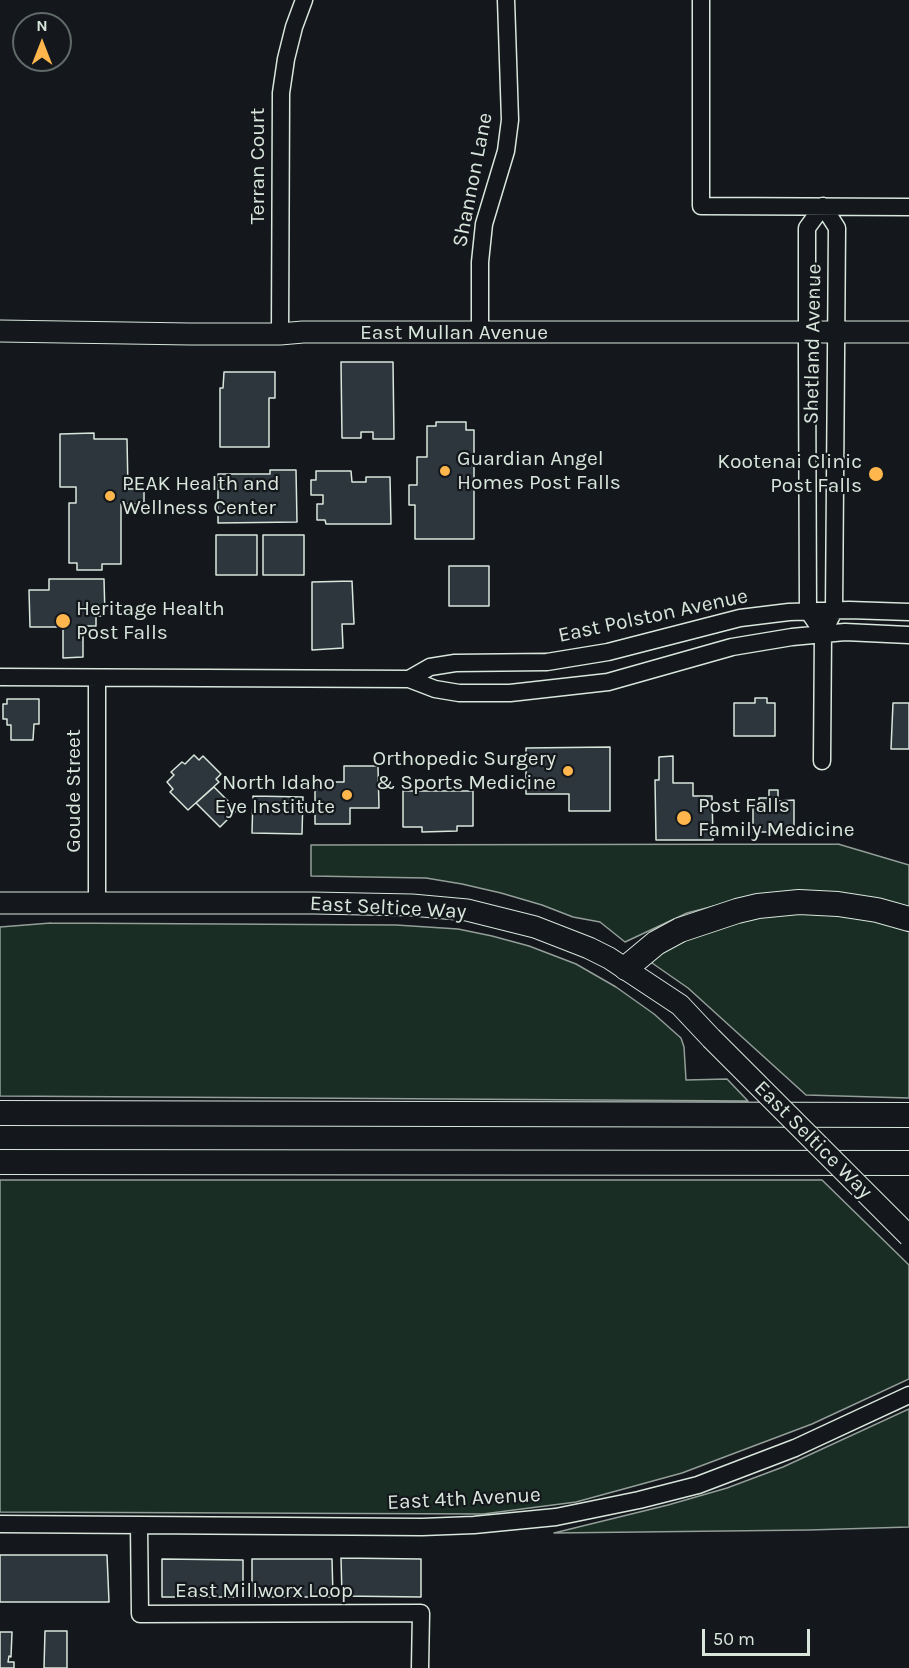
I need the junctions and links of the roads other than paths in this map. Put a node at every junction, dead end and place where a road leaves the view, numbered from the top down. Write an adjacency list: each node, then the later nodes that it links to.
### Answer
1 (304, 0): 11 (street, Terran Court)
2 (506, 0): 10 (street, Shannon Lane)
3 (701, 0): 4 (street)
4 (823, 206): 5 (street); 7 (street, Shetland Avenue); 8 (street, Shetland Avenue)
5 (909, 207)
6 (0, 331): 11 (main road, East Mullan Avenue)
7 (807, 332): 8 (main road, East Mullan Avenue); 10 (main road, East Mullan Avenue); 12 (street, Shetland Avenue)
8 (835, 332): 9 (main road, East Mullan Avenue); 13 (street, Shetland Avenue)
9 (909, 332)
10 (480, 333): 11 (main road, East Mullan Avenue)
11 (280, 334)
12 (808, 611): 13 (street, East Polston Avenue); 15 (street); 19 (street, East Polston Avenue)
13 (834, 611): 14 (street, East Polston Avenue); 15 (street, Shetland Avenue)
14 (909, 612)
15 (823, 633): 16 (street, East Polston Avenue); 19 (street, East Polston Avenue); 20 (street)
16 (909, 635)
17 (0, 677): 18 (street, East Polston Avenue)
18 (97, 678): 19 (street, East Polston Avenue); 22 (street, Goude Street)
19 (409, 679)
20 (822, 761)
21 (0, 903): 22 (main road, East Seltice Way)
22 (97, 903): 24 (main road, East Seltice Way)
23 (909, 919): 24 (highway)
24 (626, 968): 29 (main road, East Seltice Way, bridge)
25 (0, 1113): 26 (highway)
26 (909, 1115)
27 (0, 1162): 28 (highway)
28 (909, 1163)
29 (909, 1236)
30 (909, 1395): 32 (street, East 4th Avenue)
31 (0, 1524): 32 (street, East 4th Avenue)
32 (139, 1525): 33 (street, East Millworx Loop)
33 (420, 1668)

